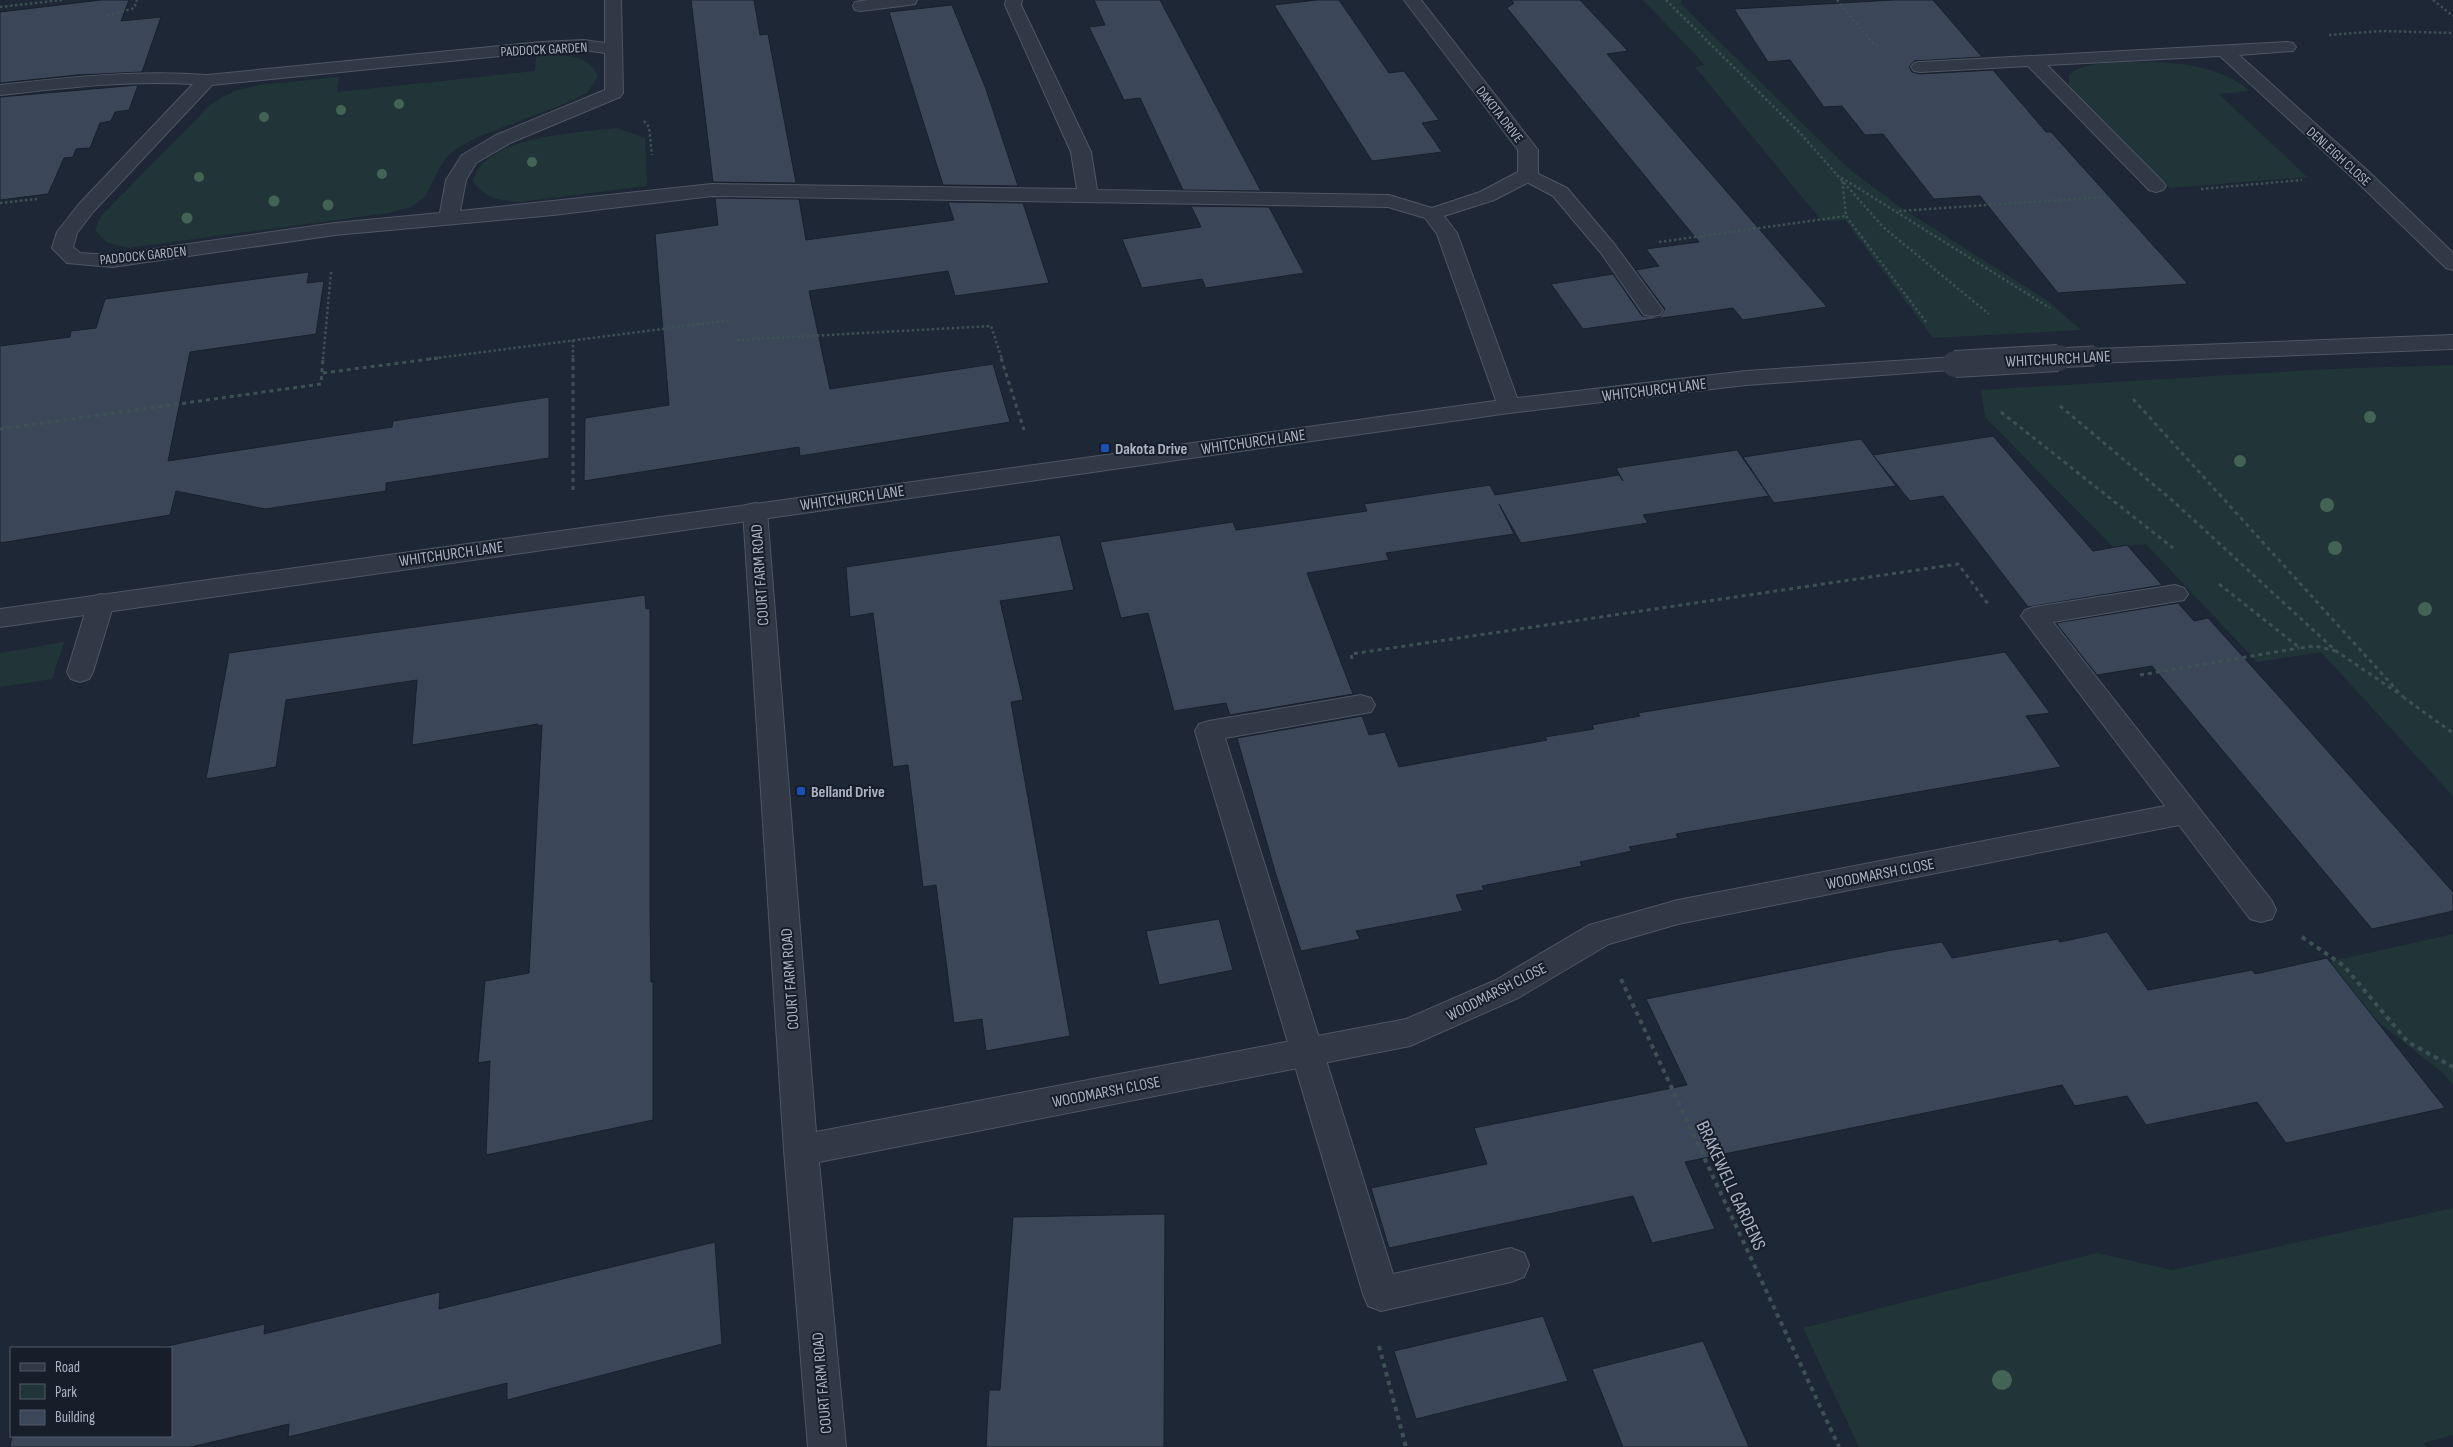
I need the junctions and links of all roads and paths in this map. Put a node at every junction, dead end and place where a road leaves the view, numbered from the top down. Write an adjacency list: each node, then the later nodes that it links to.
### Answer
1 (62, 0): 11 (path)
2 (137, 0): 12 (path)
3 (613, 0): 16 (street)
4 (909, 0): 10 (street)
5 (1014, 0): 27 (street)
6 (1412, 0): 23 (street, DAKOTA DRIVE)
7 (1666, 0): 24 (path)
8 (1837, 0): 19 (path)
9 (2433, 0): 13 (path)
10 (861, 6)
11 (0, 7)
12 (107, 16)
13 (2453, 16)
14 (2453, 33): 15 (path)
15 (2287, 47): 17 (street)
16 (614, 49): 20 (street, PADDOCK GARDEN); 22 (street)
17 (2224, 50): 18 (street); 33 (street, DENLEIGH CLOSE)
18 (2032, 60): 19 (street); 25 (street)
19 (1920, 67)
20 (207, 80): 21 (street, PADDOCK GARDEN); 31 (street, PADDOCK GARDEN)
21 (0, 90)
22 (614, 93): 26 (path); 30 (street)
23 (1528, 175): 28 (street); 32 (street)
24 (1842, 178): 29 (path); 36 (path); 40 (path)
25 (2156, 186)
26 (656, 196): 27 (street, PADDOCK GARDEN); 30 (street, PADDOCK GARDEN)
27 (1088, 196): 28 (street)
28 (1432, 214): 44 (street)
29 (1846, 216): 32 (path); 41 (path)
30 (449, 218): 31 (street, PADDOCK GARDEN)
31 (335, 229): 42 (path)
32 (1608, 249): 34 (street)
33 (2453, 264)
34 (1652, 310)
35 (732, 320): 37 (path)
36 (1994, 320)
37 (573, 340): 42 (path); 48 (path)
38 (737, 340): 46 (path)
39 (2453, 342): 40 (street, WHITCHURCH LANE)
40 (2094, 356): 41 (street, WHITCHURCH LANE, bridge); 59 (path)
41 (1956, 364): 44 (street, WHITCHURCH LANE); 49 (path)
42 (323, 373): 45 (path)
43 (2057, 403): 56 (path)
44 (1509, 406): 46 (street, WHITCHURCH LANE)
45 (0, 429)
46 (1055, 469): 47 (street, WHITCHURCH LANE)
47 (755, 511): 48 (street, WHITCHURCH LANE); 67 (street, COURT FARM ROAD)
48 (573, 536): 52 (street, WHITCHURCH LANE)
49 (2179, 553)
50 (2217, 582): 55 (path)
51 (2175, 594): 53 (street)
52 (101, 603): 54 (street, WHITCHURCH LANE); 57 (street)
53 (2034, 616): 58 (street); 60 (path)
54 (0, 618)
55 (2300, 648): 56 (path); 58 (path)
56 (2336, 651): 59 (path)
57 (80, 672)
58 (2085, 683): 62 (street)
59 (2403, 697): 61 (path)
60 (1361, 705): 65 (street)
61 (2453, 733)
62 (2185, 813): 63 (street); 64 (street, WOODMARSH CLOSE)
63 (2261, 910): 66 (path)
64 (1600, 934): 65 (street, WOODMARSH CLOSE); 72 (path, BRAKEWELL GARDENS)
65 (1307, 1052): 67 (street, WOODMARSH CLOSE); 69 (street)
66 (2453, 1067)
67 (801, 1150): 70 (street, COURT FARM ROAD)
68 (1511, 1265): 69 (street)
69 (1381, 1294): 71 (path)
70 (827, 1447)
71 (1406, 1447)
72 (1840, 1447)

